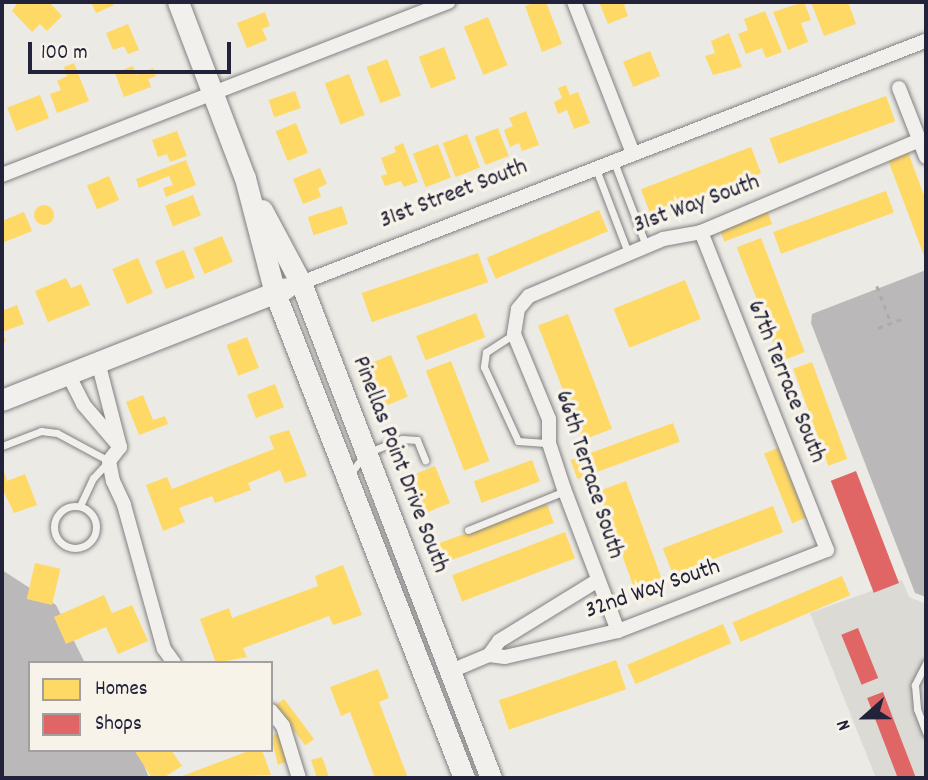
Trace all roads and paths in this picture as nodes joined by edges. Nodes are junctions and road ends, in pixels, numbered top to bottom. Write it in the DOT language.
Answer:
graph roads {
  1 [pos="178,2"];
  2 [pos="449,2"];
  3 [pos="573,2"];
  4 [pos="925,41"];
  5 [pos="900,88"];
  6 [pos="213,93"];
  7 [pos="920,140"];
  8 [pos="633,153"];
  9 [pos="926,157"];
  10 [pos="614,161"];
  11 [pos="596,168"];
  12 [pos="2,175"];
  13 [pos="245,178"];
  14 [pos="701,232"];
  15 [pos="646,246"];
  16 [pos="628,254"];
  17 [pos="301,283"];
  18 [pos="877,286"];
  19 [pos="275,293"];
  20 [pos="904,318"];
  21 [pos="891,323"];
  22 [pos="878,328"];
  23 [pos="514,334"];
  24 [pos="98,362"];
  25 [pos="68,374"];
  26 [pos="2,400"];
  27 [pos="550,443"];
  28 [pos="2,446"];
  29 [pos="120,447"];
  30 [pos="366,453"];
  31 [pos="425,460"];
  32 [pos="109,461"];
  33 [pos="347,479"];
  34 [pos="565,491"];
  35 [pos="80,506"];
  36 [pos="468,530"];
  37 [pos="827,550"];
  38 [pos="598,580"];
  39 [pos="517,630"];
  40 [pos="618,631"];
  41 [pos="526,652"];
  42 [pos="489,655"];
  43 [pos="173,661"];
  44 [pos="926,663"];
  45 [pos="451,671"];
  46 [pos="426,681"];
  47 [pos="273,714"];
  48 [pos="926,733"];
  49 [pos="299,778"];
  50 [pos="464,778"];
  51 [pos="491,778"];
  1 -- 6 [label="street, Pinellas Point Drive South"];
  2 -- 6 [label="street"];
  3 -- 8 [label="street"];
  4 -- 8 [label="street, 31st Street South"];
  5 -- 7 [label="street"];
  6 -- 12 [label="street"];
  6 -- 13 [label="street, Pinellas Point Drive South"];
  7 -- 9 [label="street"];
  7 -- 14 [label="street, 31st Way South"];
  8 -- 10 [label="street, 31st Street South"];
  10 -- 11 [label="street, 31st Street South"];
  10 -- 15 [label="lane"];
  11 -- 16 [label="lane"];
  11 -- 17 [label="street, 31st Street South"];
  13 -- 17 [label="street, Pinellas Point Drive South"];
  13 -- 19 [label="street, Pinellas Point Drive South"];
  14 -- 15 [label="street, 31st Way South"];
  14 -- 37 [label="street, 67th Terrace South"];
  15 -- 16 [label="street, 31st Way South"];
  16 -- 23 [label="street, 31st Way South"];
  17 -- 19 [label="street, 31st Street South"];
  17 -- 30 [label="street, Pinellas Point Drive South"];
  18 -- 21 [label="path"];
  19 -- 24 [label="street, 31st Street South"];
  19 -- 33 [label="street, Pinellas Point Drive South"];
  20 -- 21 [label="path"];
  21 -- 22 [label="path"];
  23 -- 27 [label="street, 66th Terrace South"];
  23 -- 27 [label="lane"];
  24 -- 25 [label="street, 31st Street South"];
  24 -- 29 [label="street"];
  25 -- 26 [label="street, 31st Street South"];
  25 -- 29 [label="street"];
  27 -- 34 [label="street, 66th Terrace South"];
  28 -- 32 [label="lane"];
  29 -- 32 [label="street"];
  30 -- 31 [label="lane"];
  30 -- 33 [label="lane"];
  30 -- 45 [label="street, Pinellas Point Drive South"];
  32 -- 35 [label="lane"];
  32 -- 43 [label="street"];
  33 -- 46 [label="street, Pinellas Point Drive South"];
  34 -- 36 [label="lane"];
  34 -- 38 [label="street, 66th Terrace South"];
  35 -- 35 [label="lane"];
  37 -- 40 [label="street, 32nd Way South"];
  38 -- 39 [label="street, 32nd Way South"];
  38 -- 40 [label="street, 66th Terrace South"];
  39 -- 41 [label="street"];
  39 -- 42 [label="street, 32nd Way South"];
  40 -- 41 [label="street, 32nd Way South"];
  41 -- 42 [label="street, 32nd Way South"];
  42 -- 45 [label="street, 32nd Way South"];
  44 -- 48 [label="lane"];
  45 -- 46 [label="street"];
  45 -- 51 [label="street, Pinellas Point Drive South"];
  46 -- 50 [label="street, Pinellas Point Drive South"];
  47 -- 49 [label="street"];
}
